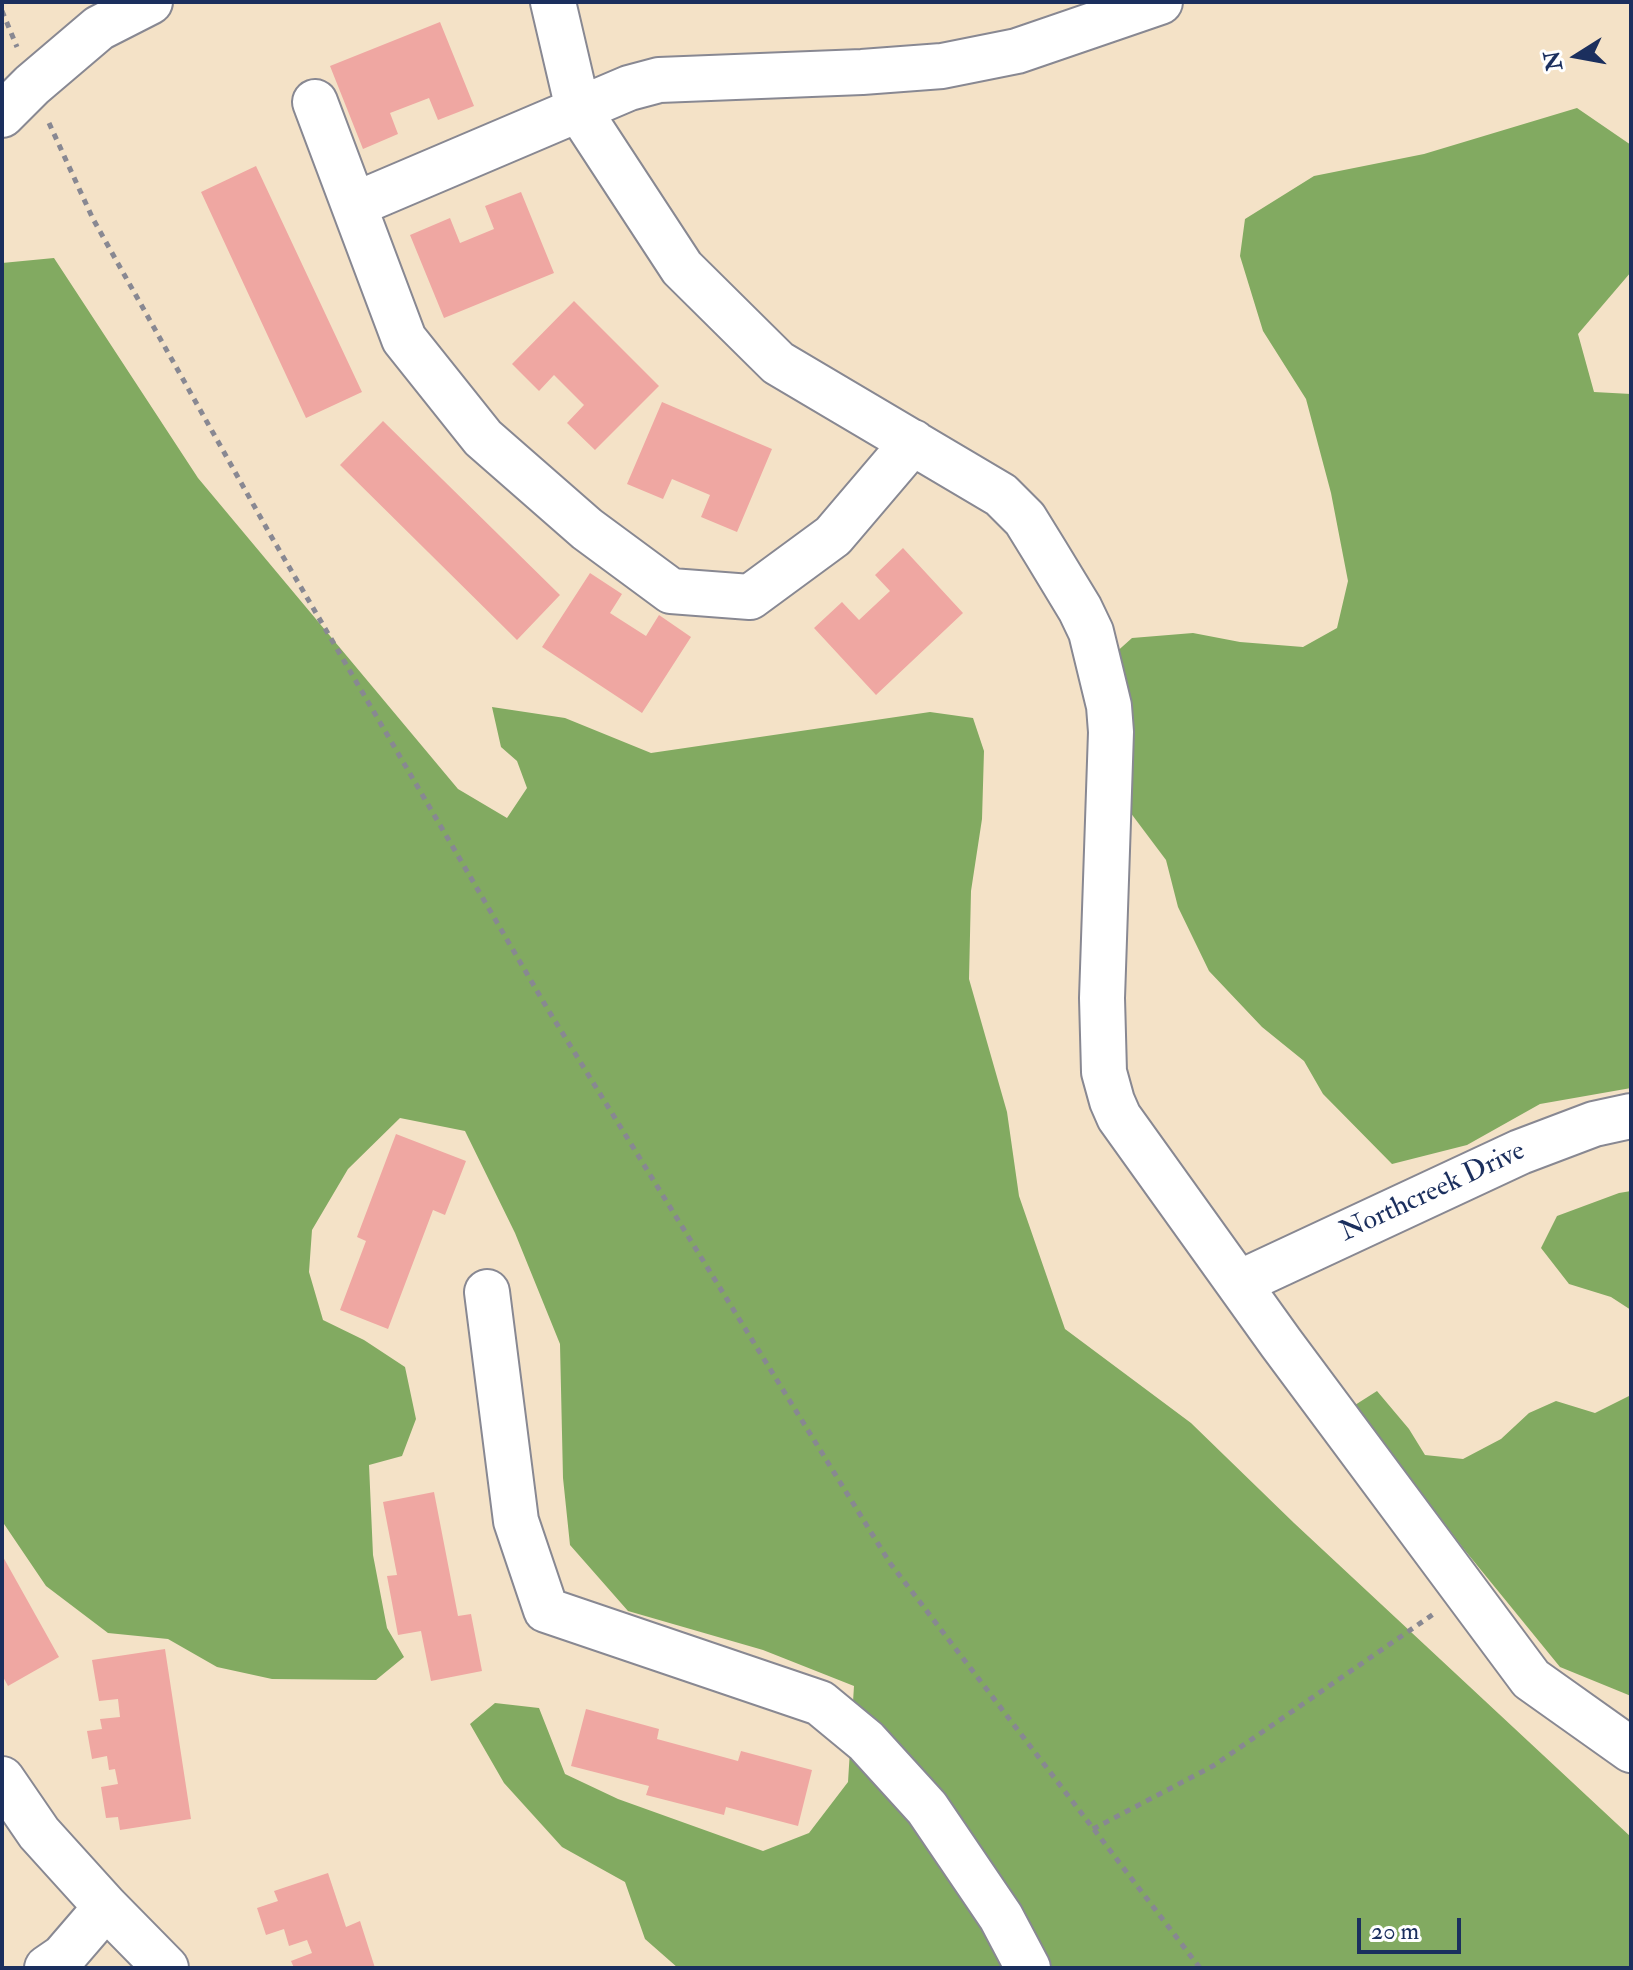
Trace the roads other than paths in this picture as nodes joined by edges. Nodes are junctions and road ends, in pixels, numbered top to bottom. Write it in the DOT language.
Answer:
graph roads {
  1 [pos="150,2"];
  2 [pos="553,2"];
  3 [pos="1160,2"];
  4 [pos="17,100"];
  5 [pos="315,102"];
  6 [pos="578,109"];
  7 [pos="354,205"];
  8 [pos="913,442"];
  9 [pos="1631,1116"];
  10 [pos="1239,1283"];
  11 [pos="487,1292"];
  12 [pos="1631,1750"];
  13 [pos="2,1779"];
  14 [pos="106,1907"];
  15 [pos="47,1968"];
  16 [pos="166,1968"];
  17 [pos="1028,1968"];
  1 -- 4 [label="street"];
  2 -- 6 [label="street"];
  3 -- 6 [label="street"];
  5 -- 7 [label="street"];
  6 -- 7 [label="street"];
  6 -- 8 [label="street"];
  7 -- 8 [label="street"];
  8 -- 10 [label="street"];
  9 -- 10 [label="street, Northcreek Drive"];
  10 -- 12 [label="street"];
  11 -- 17 [label="street"];
  13 -- 14 [label="street"];
  14 -- 15 [label="street"];
  14 -- 16 [label="street"];
}
